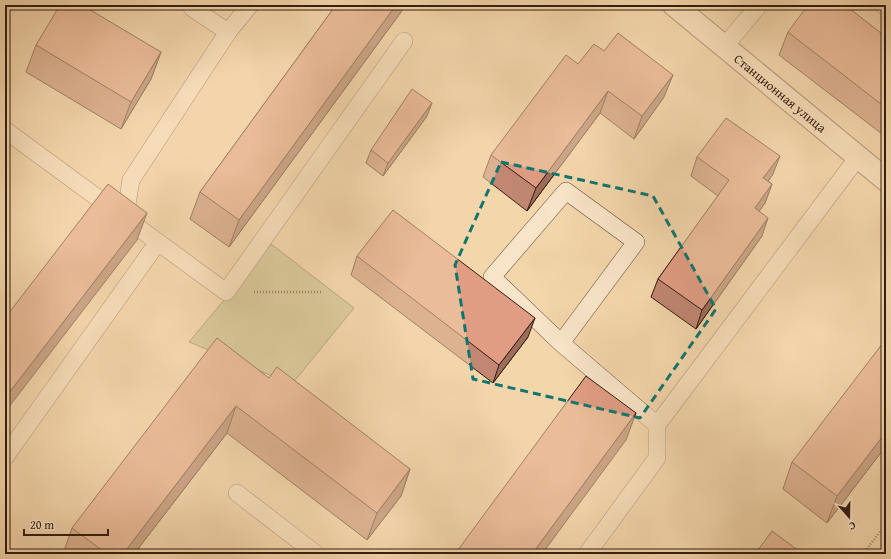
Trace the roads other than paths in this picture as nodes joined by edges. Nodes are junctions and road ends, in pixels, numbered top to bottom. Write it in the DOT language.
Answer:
graph roads {
  1 [pos="191,5"];
  2 [pos="250,5"];
  3 [pos="674,5"];
  4 [pos="759,5"];
  5 [pos="883,5"];
  6 [pos="886,7"];
  7 [pos="228,32"];
  8 [pos="404,41"];
  9 [pos="725,46"];
  10 [pos="5,130"];
  11 [pos="858,157"];
  12 [pos="886,180"];
  13 [pos="125,217"];
  14 [pos="158,242"];
  15 [pos="560,343"];
  16 [pos="657,425"];
  17 [pos="5,457"];
  18 [pos="237,494"];
  19 [pos="316,554"];
  20 [pos="587,554"];
  1 -- 7 [label="lane"];
  2 -- 7 [label="lane"];
  3 -- 9 [label="street, Станционная улица"];
  4 -- 9 [label="lane"];
  5 -- 6 [label="lane"];
  7 -- 13 [label="lane"];
  8 -- 14 [label="lane"];
  9 -- 11 [label="street, Станционная улица"];
  10 -- 13 [label="lane"];
  11 -- 12 [label="street, Станционная улица"];
  11 -- 16 [label="lane"];
  13 -- 14 [label="lane"];
  14 -- 17 [label="lane"];
  15 -- 15 [label="lane"];
  15 -- 16 [label="lane"];
  16 -- 20 [label="lane"];
  18 -- 19 [label="lane"];
}
